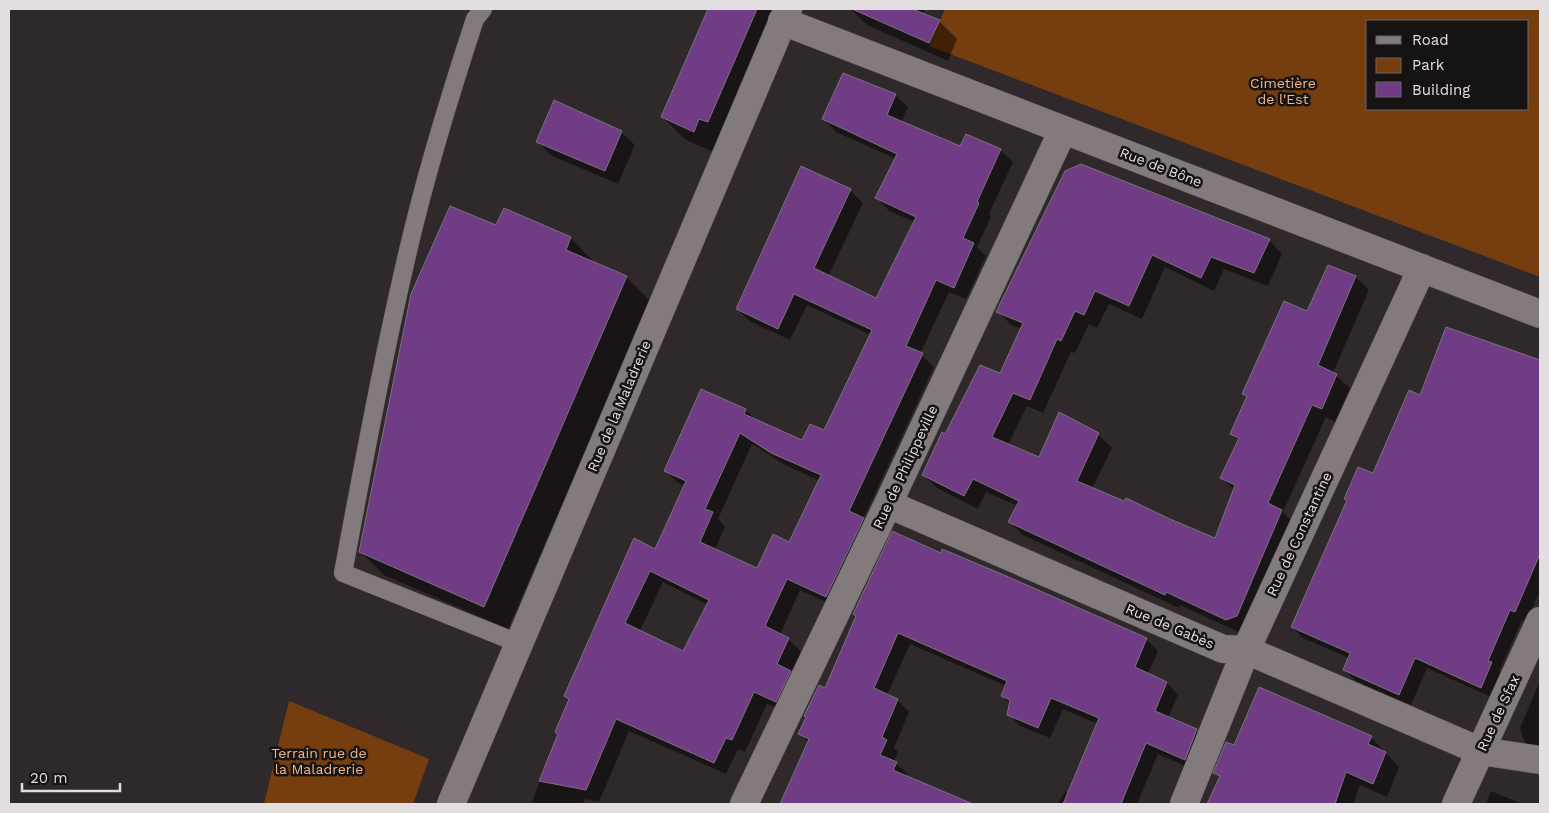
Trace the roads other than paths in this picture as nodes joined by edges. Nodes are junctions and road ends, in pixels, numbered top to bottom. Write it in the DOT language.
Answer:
graph roads {
  1 [pos="483,9"];
  2 [pos="785,15"];
  3 [pos="1063,130"];
  4 [pos="1422,268"];
  5 [pos="1540,314"];
  6 [pos="888,504"];
  7 [pos="1540,621"];
  8 [pos="518,643"];
  9 [pos="1246,650"];
  10 [pos="1480,751"];
  11 [pos="1540,760"];
  12 [pos="451,804"];
  13 [pos="744,804"];
  14 [pos="1184,804"];
  15 [pos="1456,804"];
  1 -- 8 [label="lane"];
  2 -- 3 [label="street, Rue de Bône"];
  2 -- 8 [label="street, Rue de la Maladrerie"];
  3 -- 4 [label="street, Rue de Bône"];
  3 -- 6 [label="street, Rue de Philippeville"];
  4 -- 5 [label="street, Rue de Bône"];
  4 -- 9 [label="street, Rue de Constantine"];
  6 -- 9 [label="street, Rue de Gabès"];
  6 -- 13 [label="street, Rue de Philippeville"];
  7 -- 10 [label="street, Rue de Sfax"];
  8 -- 12 [label="street, Rue de la Maladrerie"];
  9 -- 10 [label="street, Rue de Gabès"];
  9 -- 14 [label="street, Rue de Constantine"];
  10 -- 11 [label="street, Rue de Gabès"];
  10 -- 15 [label="street, Rue de Sfax"];
}
